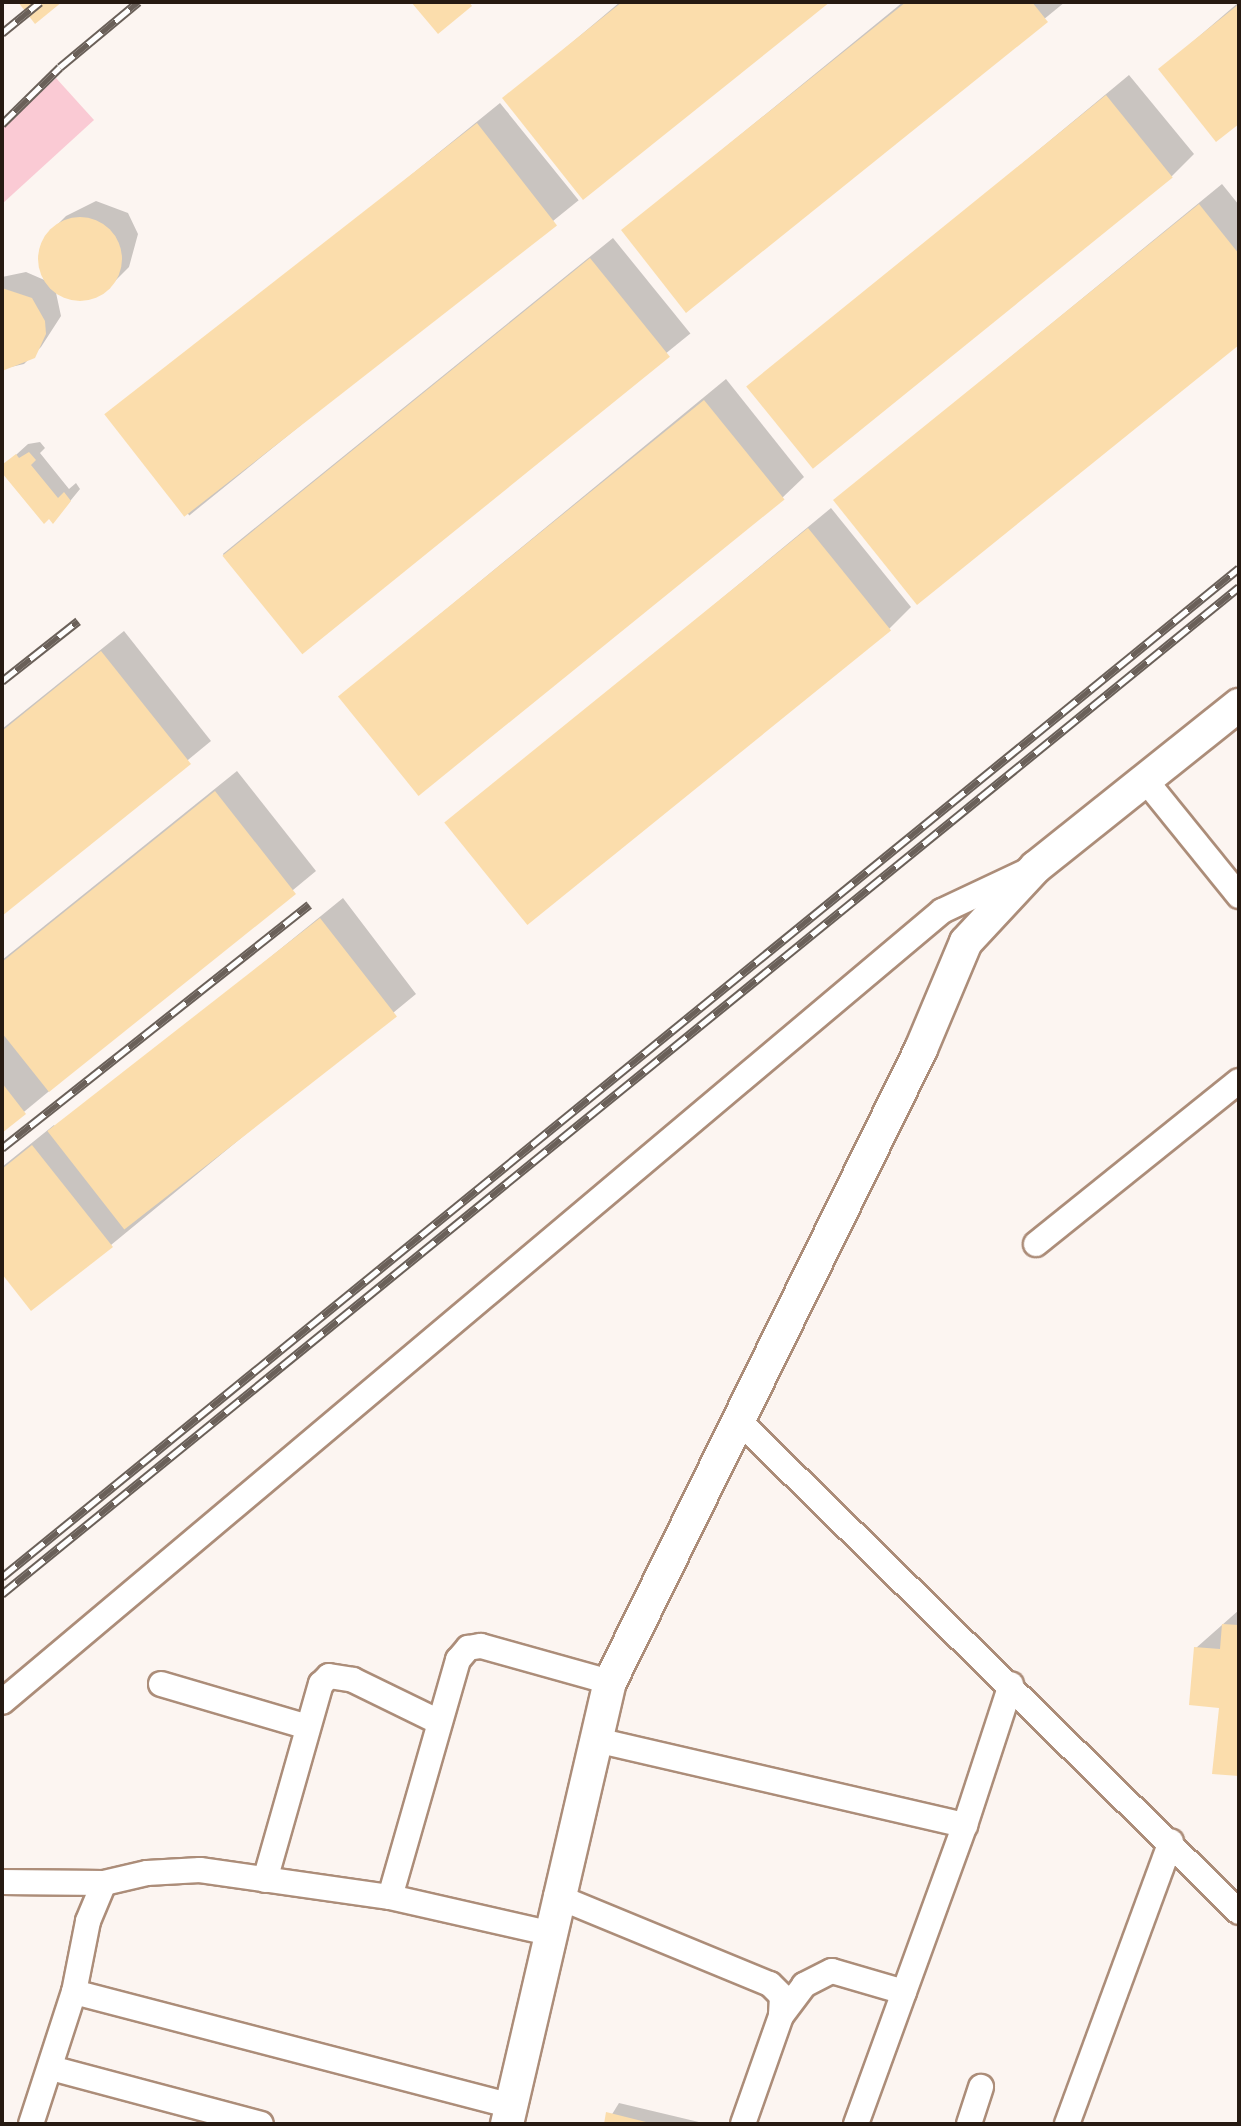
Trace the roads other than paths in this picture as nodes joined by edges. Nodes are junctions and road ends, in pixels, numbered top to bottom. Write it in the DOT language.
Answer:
graph roads {
  1 [pos="1239,705"];
  2 [pos="1146,781"];
  3 [pos="1036,867"];
  4 [pos="1234,880"];
  5 [pos="1239,1081"];
  6 [pos="1036,1244"];
  7 [pos="740,1422"];
  8 [pos="610,1682"];
  9 [pos="161,1684"];
  10 [pos="1011,1684"];
  11 [pos="2,1702"];
  12 [pos="439,1722"];
  13 [pos="308,1727"];
  14 [pos="596,1740"];
  15 [pos="965,1825"];
  16 [pos="1171,1842"];
  17 [pos="265,1880"];
  18 [pos="2,1882"];
  19 [pos="104,1883"];
  20 [pos="556,1896"];
  21 [pos="390,1897"];
  22 [pos="1239,1912"];
  23 [pos="548,1933"];
  24 [pos="74,1992"];
  25 [pos="904,1992"];
  26 [pos="781,2016"];
  27 [pos="51,2068"];
  28 [pos="981,2087"];
  29 [pos="509,2115"];
  30 [pos="31,2124"];
  31 [pos="261,2124"];
  32 [pos="743,2124"];
  33 [pos="856,2124"];
  34 [pos="969,2124"];
  35 [pos="1067,2124"];
  1 -- 2 [label="street"];
  2 -- 3 [label="street"];
  2 -- 4 [label="street"];
  3 -- 7 [label="street"];
  3 -- 11 [label="street"];
  5 -- 6 [label="street"];
  7 -- 8 [label="street"];
  7 -- 10 [label="street"];
  8 -- 12 [label="street"];
  8 -- 14 [label="street"];
  9 -- 13 [label="street"];
  10 -- 15 [label="street"];
  10 -- 16 [label="street"];
  12 -- 13 [label="street"];
  12 -- 21 [label="street"];
  13 -- 17 [label="street"];
  14 -- 15 [label="street"];
  14 -- 20 [label="street"];
  15 -- 25 [label="street"];
  16 -- 22 [label="street"];
  16 -- 35 [label="street"];
  17 -- 19 [label="street"];
  17 -- 21 [label="street"];
  18 -- 19 [label="street"];
  19 -- 24 [label="street"];
  20 -- 23 [label="street"];
  20 -- 26 [label="street"];
  21 -- 23 [label="street"];
  23 -- 29 [label="street"];
  24 -- 27 [label="street"];
  24 -- 29 [label="street"];
  25 -- 26 [label="street"];
  25 -- 33 [label="street"];
  26 -- 32 [label="street"];
  27 -- 30 [label="street"];
  27 -- 31 [label="street"];
  28 -- 34 [label="street"];
}
